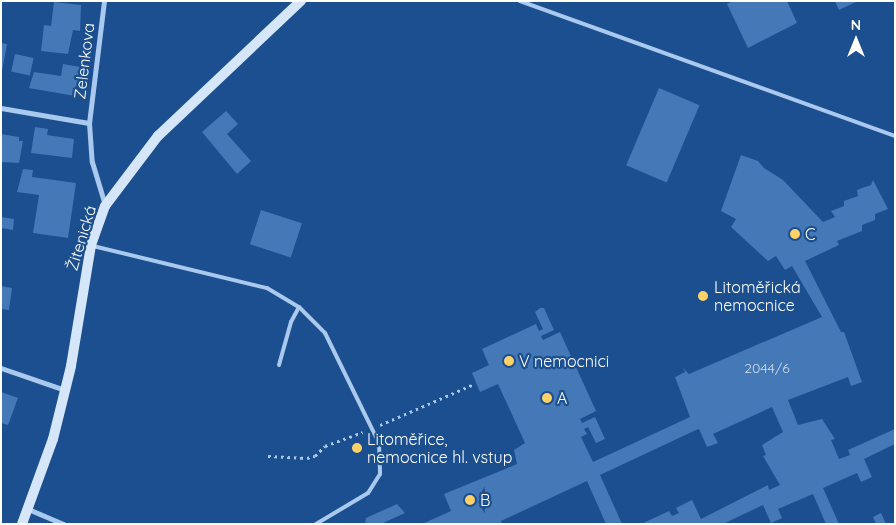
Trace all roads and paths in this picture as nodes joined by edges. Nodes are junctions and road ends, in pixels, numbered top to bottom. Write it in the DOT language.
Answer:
graph roads {
  1 [pos="104,1"];
  2 [pos="301,1"];
  3 [pos="520,1"];
  4 [pos="1,108"];
  5 [pos="89,123"];
  6 [pos="895,136"];
  7 [pos="105,206"];
  8 [pos="92,245"];
  9 [pos="299,307"];
  10 [pos="279,365"];
  11 [pos="1,368"];
  12 [pos="65,390"];
  13 [pos="28,509"];
  14 [pos="22,524"];
  15 [pos="64,524"];
  16 [pos="316,524"];
  1 -- 5 [label="street, Zelenkova"];
  2 -- 7 [label="street, Žitenická"];
  3 -- 6 [label="lane"];
  4 -- 5 [label="street"];
  5 -- 7 [label="street, Zelenkova"];
  7 -- 8 [label="street, Žitenická"];
  8 -- 9 [label="lane"];
  8 -- 12 [label="street, Žitenická"];
  9 -- 10 [label="lane"];
  9 -- 16 [label="lane"];
  11 -- 12 [label="street"];
  12 -- 13 [label="street, Žitenická"];
  13 -- 14 [label="street, Žitenická"];
  13 -- 15 [label="street"];
}
